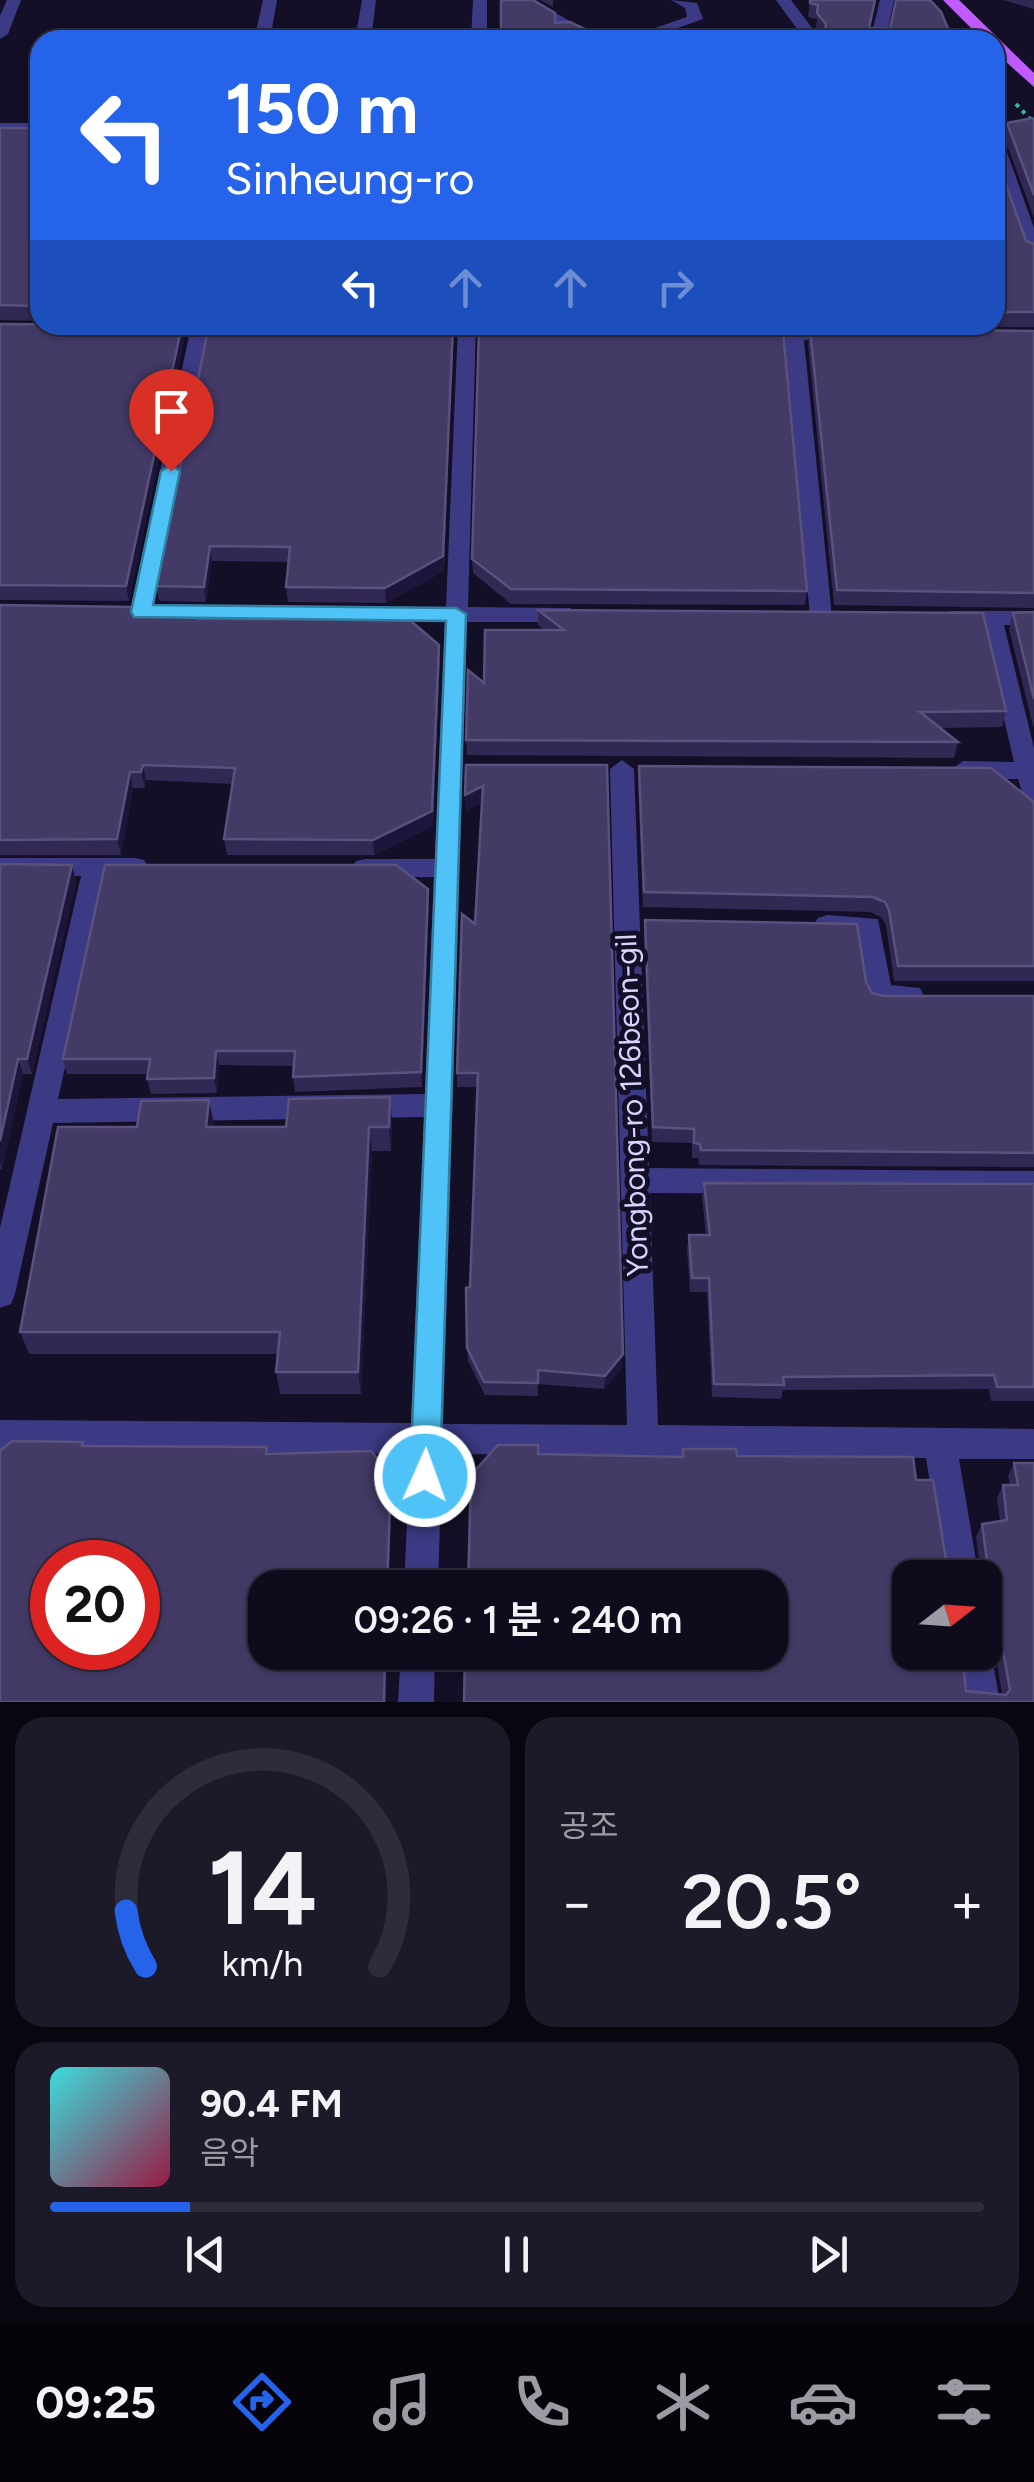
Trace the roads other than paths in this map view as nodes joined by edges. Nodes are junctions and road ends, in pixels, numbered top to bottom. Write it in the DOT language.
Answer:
graph roads {
  1 [pos="14,0"];
  2 [pos="270,0"];
  3 [pos="370,0"];
  4 [pos="480,0"];
  5 [pos="522,0"];
  6 [pos="678,0"];
  7 [pos="782,0"];
  8 [pos="887,0"];
  9 [pos="950,0"];
  10 [pos="264,30"];
  11 [pos="365,30"];
  12 [pos="479,30"];
  13 [pos="577,30"];
  14 [pos="659,30"];
  15 [pos="804,30"];
  16 [pos="880,30"];
  17 [pos="982,30"];
  18 [pos="0,34"];
  19 [pos="1005,52"];
  20 [pos="1034,82"];
  21 [pos="1014,126"];
  22 [pos="0,128"];
  23 [pos="30,128"];
  24 [pos="1005,128"];
  25 [pos="1005,170"];
  26 [pos="1034,253"];
  27 [pos="199,335"];
  28 [pos="467,335"];
  29 [pos="794,335"];
  30 [pos="870,335"];
  31 [pos="456,614"];
  32 [pos="590,615"];
  33 [pos="821,617"];
  34 [pos="934,618"];
  35 [pos="991,618"];
  36 [pos="1034,618"];
  37 [pos="622,769"];
  38 [pos="931,770"];
  39 [pos="1028,771"];
  40 [pos="1034,798"];
  41 [pos="0,867"];
  42 [pos="96,867"];
  43 [pos="154,867"];
  44 [pos="330,868"];
  45 [pos="447,868"];
  46 [pos="794,924"];
  47 [pos="938,996"];
  48 [pos="438,1105"];
  49 [pos="41,1111"];
  50 [pos="634,1180"];
  51 [pos="1034,1183"];
  52 [pos="0,1294"];
  53 [pos="0,1435"];
  54 [pos="426,1439"];
  55 [pos="643,1441"];
  56 [pos="940,1444"];
  57 [pos="1034,1444"];
  58 [pos="959,1560"];
  59 [pos="422,1570"];
  60 [pos="417,1670"];
  61 [pos="977,1670"];
  62 [pos="416,1702"];
  63 [pos="982,1702"];
  1 -- 18 [label="street"];
  2 -- 10 [label="street"];
  3 -- 11 [label="street"];
  4 -- 12 [label="street"];
  5 -- 13 [label="street"];
  6 -- 14 [label="street"];
  7 -- 15 [label="street"];
  8 -- 16 [label="street"];
  9 -- 17 [label="main road"];
  19 -- 20 [label="main road"];
  21 -- 24 [label="street"];
  22 -- 23 [label="street"];
  25 -- 26 [label="street"];
  27 -- 31 [label="street"];
  28 -- 31 [label="street"];
  29 -- 30 [label="street"];
  29 -- 33 [label="street"];
  31 -- 32 [label="street"];
  31 -- 45 [label="street"];
  34 -- 35 [label="street"];
  35 -- 36 [label="street"];
  35 -- 39 [label="street"];
  37 -- 50 [label="street, Yongbong-ro 126beon-gil"];
  38 -- 39 [label="street"];
  39 -- 40 [label="street"];
  41 -- 42 [label="street"];
  42 -- 43 [label="street"];
  42 -- 49 [label="street"];
  44 -- 45 [label="street"];
  45 -- 48 [label="street"];
  46 -- 47 [label="street"];
  48 -- 49 [label="street"];
  48 -- 54 [label="street"];
  49 -- 52 [label="street"];
  50 -- 51 [label="street"];
  50 -- 55 [label="street, Yongbong-ro 126beon-gil"];
  53 -- 54 [label="street"];
  54 -- 55 [label="street"];
  54 -- 59 [label="street"];
  55 -- 56 [label="street"];
  56 -- 57 [label="street"];
  56 -- 58 [label="street"];
  60 -- 62 [label="street"];
  61 -- 63 [label="street"];
}
